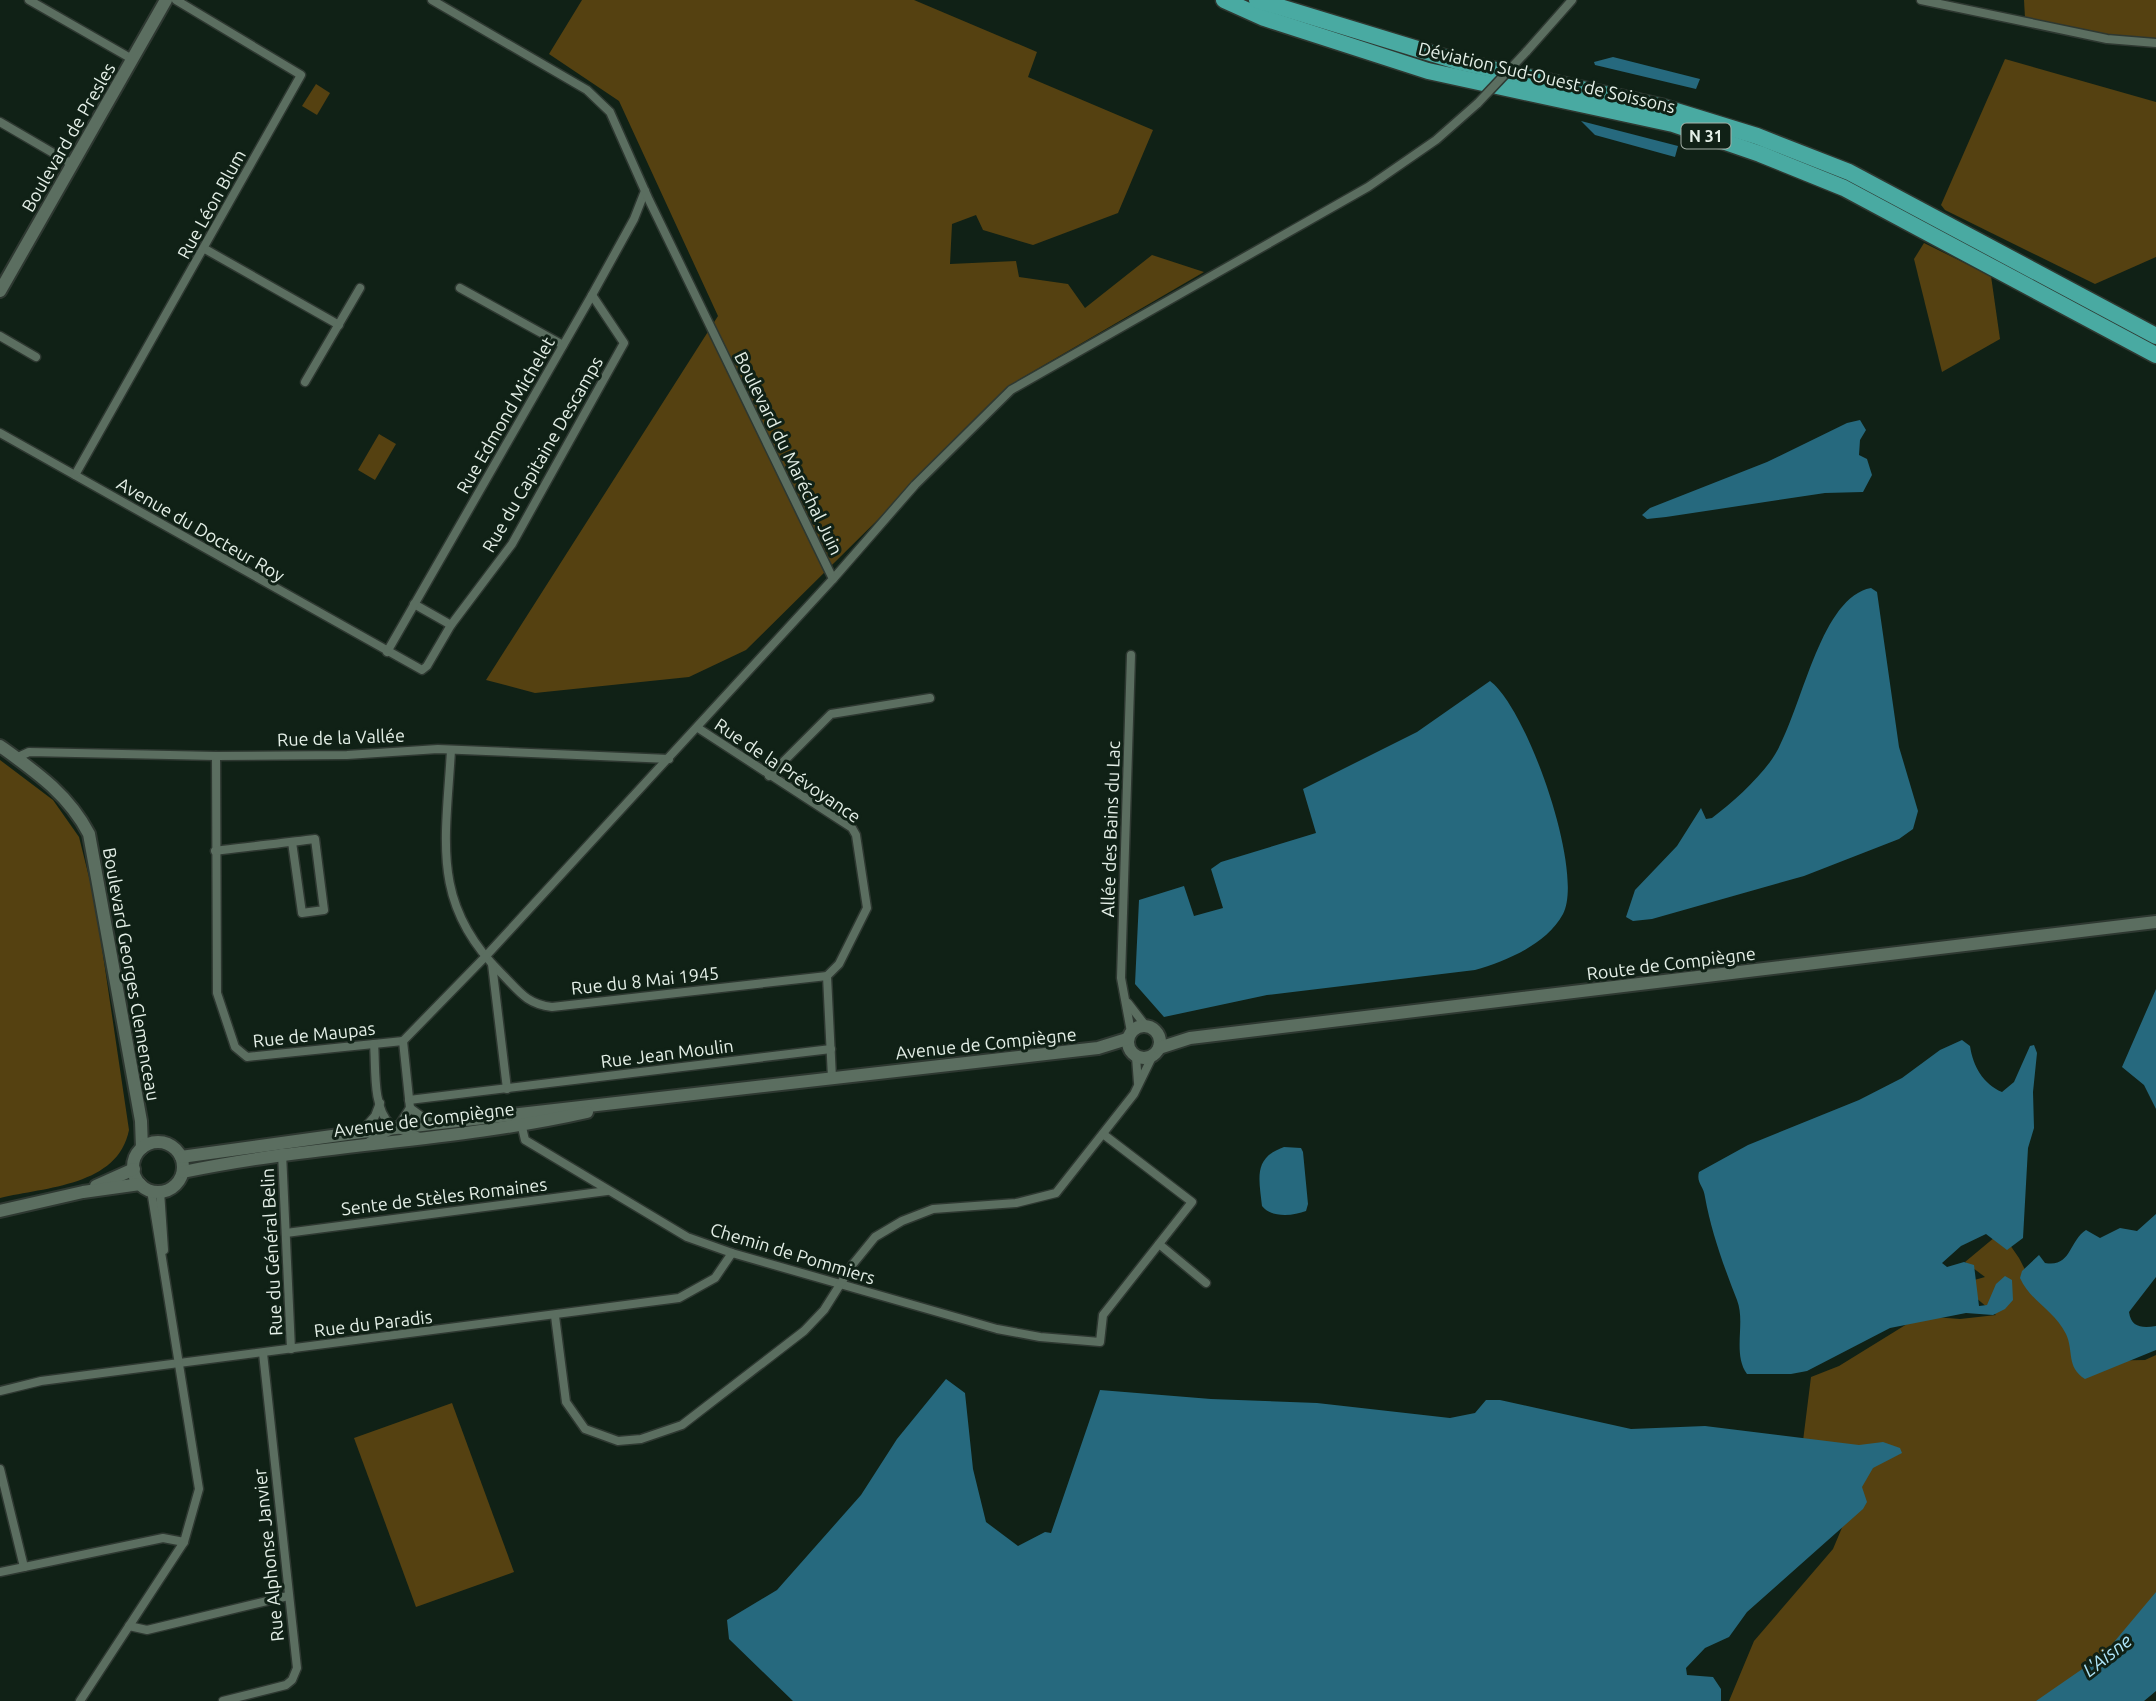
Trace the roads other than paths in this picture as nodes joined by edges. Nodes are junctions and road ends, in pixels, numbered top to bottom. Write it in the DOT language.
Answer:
graph roads {
  1 [pos="29,0"];
  2 [pos="166,0"];
  3 [pos="176,0"];
  4 [pos="432,0"];
  5 [pos="1224,0"];
  6 [pos="1257,0"];
  7 [pos="1572,0"];
  8 [pos="1920,0"];
  9 [pos="2156,43"];
  10 [pos="132,60"];
  11 [pos="0,122"];
  12 [pos="72,164"];
  13 [pos="645,191"];
  14 [pos="205,249"];
  15 [pos="360,288"];
  16 [pos="460,288"];
  17 [pos="0,291"];
  18 [pos="592,295"];
  19 [pos="339,325"];
  20 [pos="0,336"];
  21 [pos="2156,336"];
  22 [pos="563,345"];
  23 [pos="2156,355"];
  24 [pos="36,356"];
  25 [pos="305,382"];
  26 [pos="0,433"];
  27 [pos="75,475"];
  28 [pos="833,579"];
  29 [pos="414,604"];
  30 [pos="451,625"];
  31 [pos="387,652"];
  32 [pos="1131,655"];
  33 [pos="930,698"];
  34 [pos="698,728"];
  35 [pos="0,746"];
  36 [pos="451,750"];
  37 [pos="216,757"];
  38 [pos="16,758"];
  39 [pos="669,759"];
  40 [pos="769,776"];
  41 [pos="292,842"];
  42 [pos="215,851"];
  43 [pos="2156,922"];
  44 [pos="488,961"];
  45 [pos="827,976"];
  46 [pos="1128,1003"];
  47 [pos="1151,1029"];
  48 [pos="1190,1038"];
  49 [pos="402,1041"];
  50 [pos="374,1044"];
  51 [pos="1131,1044"];
  52 [pos="831,1049"];
  53 [pos="1156,1052"];
  54 [pos="832,1078"];
  55 [pos="1138,1083"];
  56 [pos="507,1088"];
  57 [pos="380,1103"];
  58 [pos="409,1104"];
  59 [pos="520,1119"];
  60 [pos="141,1121"];
  61 [pos="432,1124"];
  62 [pos="398,1127"];
  63 [pos="1103,1134"];
  64 [pos="364,1137"];
  65 [pos="420,1137"];
  66 [pos="160,1142"];
  67 [pos="142,1148"];
  68 [pos="281,1148"];
  69 [pos="181,1157"];
  70 [pos="134,1169"];
  71 [pos="183,1172"];
  72 [pos="150,1188"];
  73 [pos="607,1191"];
  74 [pos="83,1192"];
  75 [pos="0,1212"];
  76 [pos="286,1233"];
  77 [pos="1159,1244"];
  78 [pos="732,1253"];
  79 [pos="840,1283"];
  80 [pos="1206,1283"];
  81 [pos="555,1316"];
  82 [pos="291,1349"];
  83 [pos="263,1353"];
  84 [pos="180,1364"];
  85 [pos="0,1391"];
  86 [pos="0,1469"];
  87 [pos="184,1542"];
  88 [pos="24,1567"];
  89 [pos="0,1572"];
  90 [pos="288,1596"];
  91 [pos="129,1626"];
  92 [pos="80,1701"];
  93 [pos="223,1701"];
  1 -- 10 [label="street"];
  2 -- 10 [label="main road, Boulevard de Presles"];
  3 -- 14 [label="street, Rue Léon Blum"];
  4 -- 13 [label="street, Boulevard du Maréchal Juin"];
  5 -- 23 [label="highway, Déviation Sud-Ouest de Soissons / N 31"];
  6 -- 21 [label="highway, Déviation Sud-Ouest de Soissons / N 31"];
  7 -- 28 [label="street, bridge"];
  8 -- 9 [label="street"];
  10 -- 12 [label="main road, Boulevard de Presles"];
  11 -- 12 [label="street"];
  12 -- 17 [label="main road, Boulevard de Presles"];
  13 -- 18 [label="street, Rue Edmond Michelet"];
  13 -- 28 [label="street, Boulevard du Maréchal Juin"];
  14 -- 19 [label="street"];
  14 -- 27 [label="street, Rue Léon Blum"];
  15 -- 19 [label="street"];
  16 -- 22 [label="street"];
  18 -- 22 [label="street, Rue Edmond Michelet"];
  18 -- 30 [label="street, Rue du Capitaine Descamps"];
  19 -- 25 [label="street"];
  20 -- 24 [label="street"];
  22 -- 29 [label="street, Rue Edmond Michelet"];
  26 -- 27 [label="street, Avenue du Docteur Roy"];
  27 -- 31 [label="street, Avenue du Docteur Roy"];
  28 -- 34 [label="street, Boulevard du Maréchal Juin"];
  29 -- 30 [label="street"];
  29 -- 31 [label="street, Rue Edmond Michelet"];
  30 -- 31 [label="street, Rue du Capitaine Descamps"];
  32 -- 46 [label="street, Allée des Bains du Lac"];
  33 -- 40 [label="street"];
  34 -- 39 [label="street, Boulevard du Maréchal Juin"];
  34 -- 40 [label="street, Rue de la Prévoyance"];
  35 -- 38 [label="main road, Boulevard Georges Clemenceau"];
  36 -- 37 [label="street, Rue de la Vallée"];
  36 -- 39 [label="street, Rue de la Vallée"];
  36 -- 44 [label="street"];
  37 -- 38 [label="street, Rue de la Vallée"];
  37 -- 42 [label="street, Rue de Maupas"];
  38 -- 60 [label="main road, Boulevard Georges Clemenceau"];
  39 -- 44 [label="street, Boulevard du Maréchal Juin"];
  40 -- 45 [label="street, Rue de la Prévoyance"];
  41 -- 41 [label="street"];
  41 -- 42 [label="street"];
  42 -- 50 [label="street, Rue de Maupas"];
  43 -- 48 [label="main road, Route de Compiègne"];
  44 -- 45 [label="street, Rue du 8 Mai 1945"];
  44 -- 49 [label="street, Boulevard du Maréchal Juin"];
  44 -- 56 [label="street"];
  45 -- 52 [label="street"];
  46 -- 47 [label="street, Allée des Bains du Lac"];
  46 -- 51 [label="street, Allée des Bains du Lac"];
  47 -- 48 [label="main road"];
  47 -- 51 [label="main road"];
  47 -- 53 [label="main road"];
  48 -- 53 [label="main road"];
  49 -- 50 [label="street, Rue de Maupas"];
  49 -- 58 [label="street"];
  50 -- 57 [label="street"];
  51 -- 53 [label="main road, Avenue de Compiègne"];
  51 -- 54 [label="main road, Avenue de Compiègne"];
  51 -- 55 [label="street, Allée des Bains du Lac"];
  52 -- 54 [label="street"];
  52 -- 56 [label="street, Rue Jean Moulin"];
  53 -- 55 [label="street"];
  54 -- 59 [label="main road, Avenue de Compiègne"];
  55 -- 63 [label="street"];
  56 -- 58 [label="street, Rue Jean Moulin"];
  57 -- 62 [label="street"];
  57 -- 64 [label="street"];
  58 -- 61 [label="street"];
  58 -- 62 [label="street"];
  59 -- 61 [label="main road, Avenue de Compiègne"];
  59 -- 65 [label="main road, Avenue de Compiègne"];
  59 -- 73 [label="street, Chemin de Pommiers"];
  60 -- 66 [label="main road"];
  60 -- 67 [label="main road, Boulevard Georges Clemenceau"];
  61 -- 62 [label="main road, Avenue de Compiègne"];
  62 -- 64 [label="main road, Avenue de Compiègne"];
  62 -- 65 [label="street"];
  63 -- 77 [label="street"];
  63 -- 79 [label="street"];
  64 -- 65 [label="main road, Avenue de Compiègne"];
  64 -- 68 [label="main road, Avenue de Compiègne"];
  66 -- 67 [label="main road"];
  66 -- 69 [label="main road"];
  67 -- 70 [label="main road"];
  68 -- 69 [label="main road, Avenue de Compiègne"];
  68 -- 71 [label="main road, Avenue de Compiègne"];
  68 -- 76 [label="street, Rue du Général Belin"];
  69 -- 71 [label="main road"];
  70 -- 72 [label="main road"];
  70 -- 74 [label="main road"];
  71 -- 72 [label="main road"];
  72 -- 74 [label="main road"];
  72 -- 84 [label="street"];
  73 -- 76 [label="street, Sente de Stèles Romaines"];
  73 -- 78 [label="street, Chemin de Pommiers"];
  74 -- 75 [label="main road"];
  76 -- 82 [label="street, Rue du Général Belin"];
  77 -- 79 [label="street, Chemin de Pommiers"];
  77 -- 80 [label="street"];
  78 -- 79 [label="street, Chemin de Pommiers"];
  78 -- 81 [label="street, Rue du Paradis"];
  79 -- 81 [label="street"];
  81 -- 82 [label="street, Rue du Paradis"];
  82 -- 83 [label="street, Rue du Paradis"];
  83 -- 84 [label="street, Rue du Paradis"];
  83 -- 90 [label="street, Rue Alphonse Janvier"];
  84 -- 85 [label="street, Rue du Paradis"];
  84 -- 87 [label="street"];
  86 -- 88 [label="street"];
  87 -- 88 [label="street"];
  87 -- 91 [label="street"];
  88 -- 89 [label="street"];
  90 -- 91 [label="street"];
  90 -- 93 [label="street, Rue Alphonse Janvier"];
  91 -- 92 [label="street"];
}
